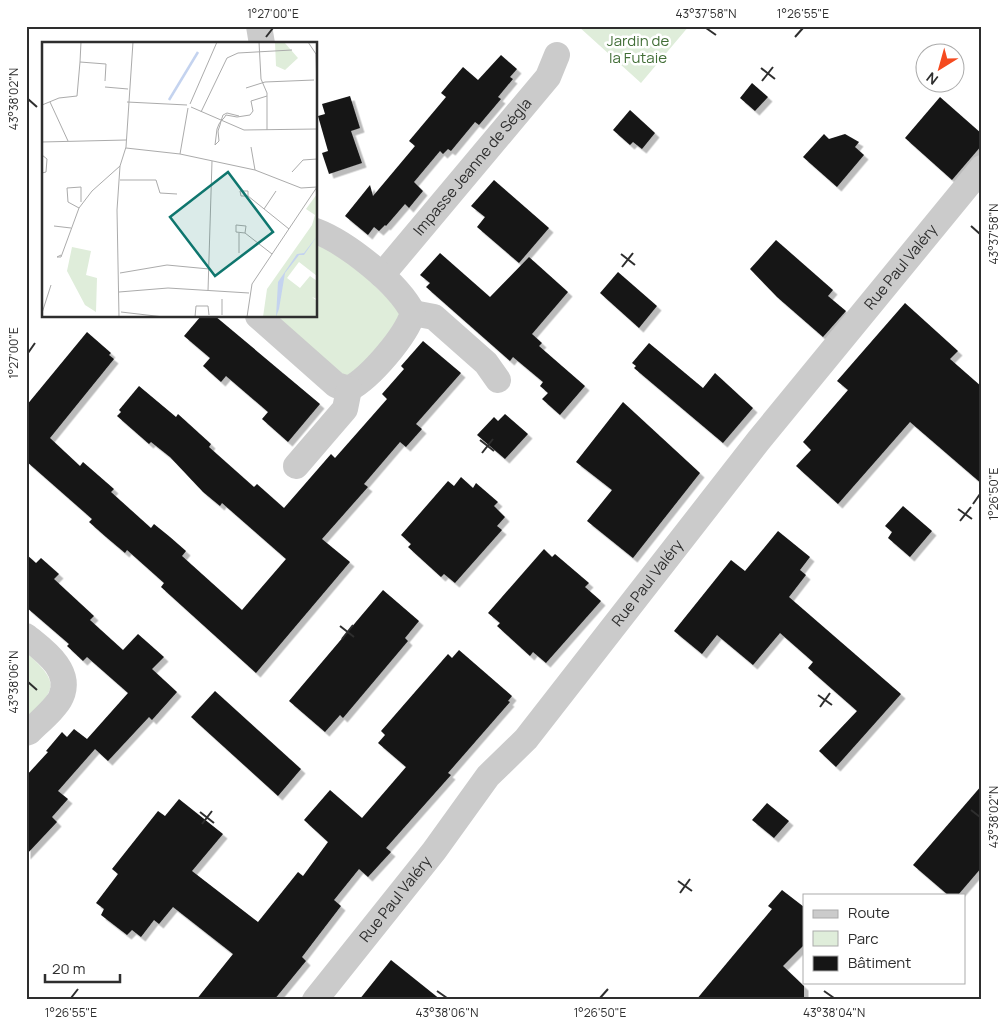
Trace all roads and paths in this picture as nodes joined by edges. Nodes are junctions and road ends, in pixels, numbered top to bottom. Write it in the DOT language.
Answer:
graph roads {
  1 [pos="259,26"];
  2 [pos="262,42"];
  3 [pos="557,55"];
  4 [pos="982,168"];
  5 [pos="318,231"];
  6 [pos="382,275"];
  7 [pos="413,312"];
  8 [pos="260,318"];
  9 [pos="498,380"];
  10 [pos="349,389"];
  11 [pos="296,466"];
  12 [pos="26,636"];
  13 [pos="26,733"];
  14 [pos="315,1000"];
  1 -- 2 [label="street"];
  3 -- 6 [label="street, Impasse Jeanne de Ségla"];
  4 -- 14 [label="street, Rue Paul Valéry"];
  5 -- 6 [label="street"];
  6 -- 7 [label="street"];
  7 -- 9 [label="street"];
  7 -- 10 [label="street"];
  8 -- 10 [label="street"];
  10 -- 11 [label="street"];
  12 -- 13 [label="street"];
}
